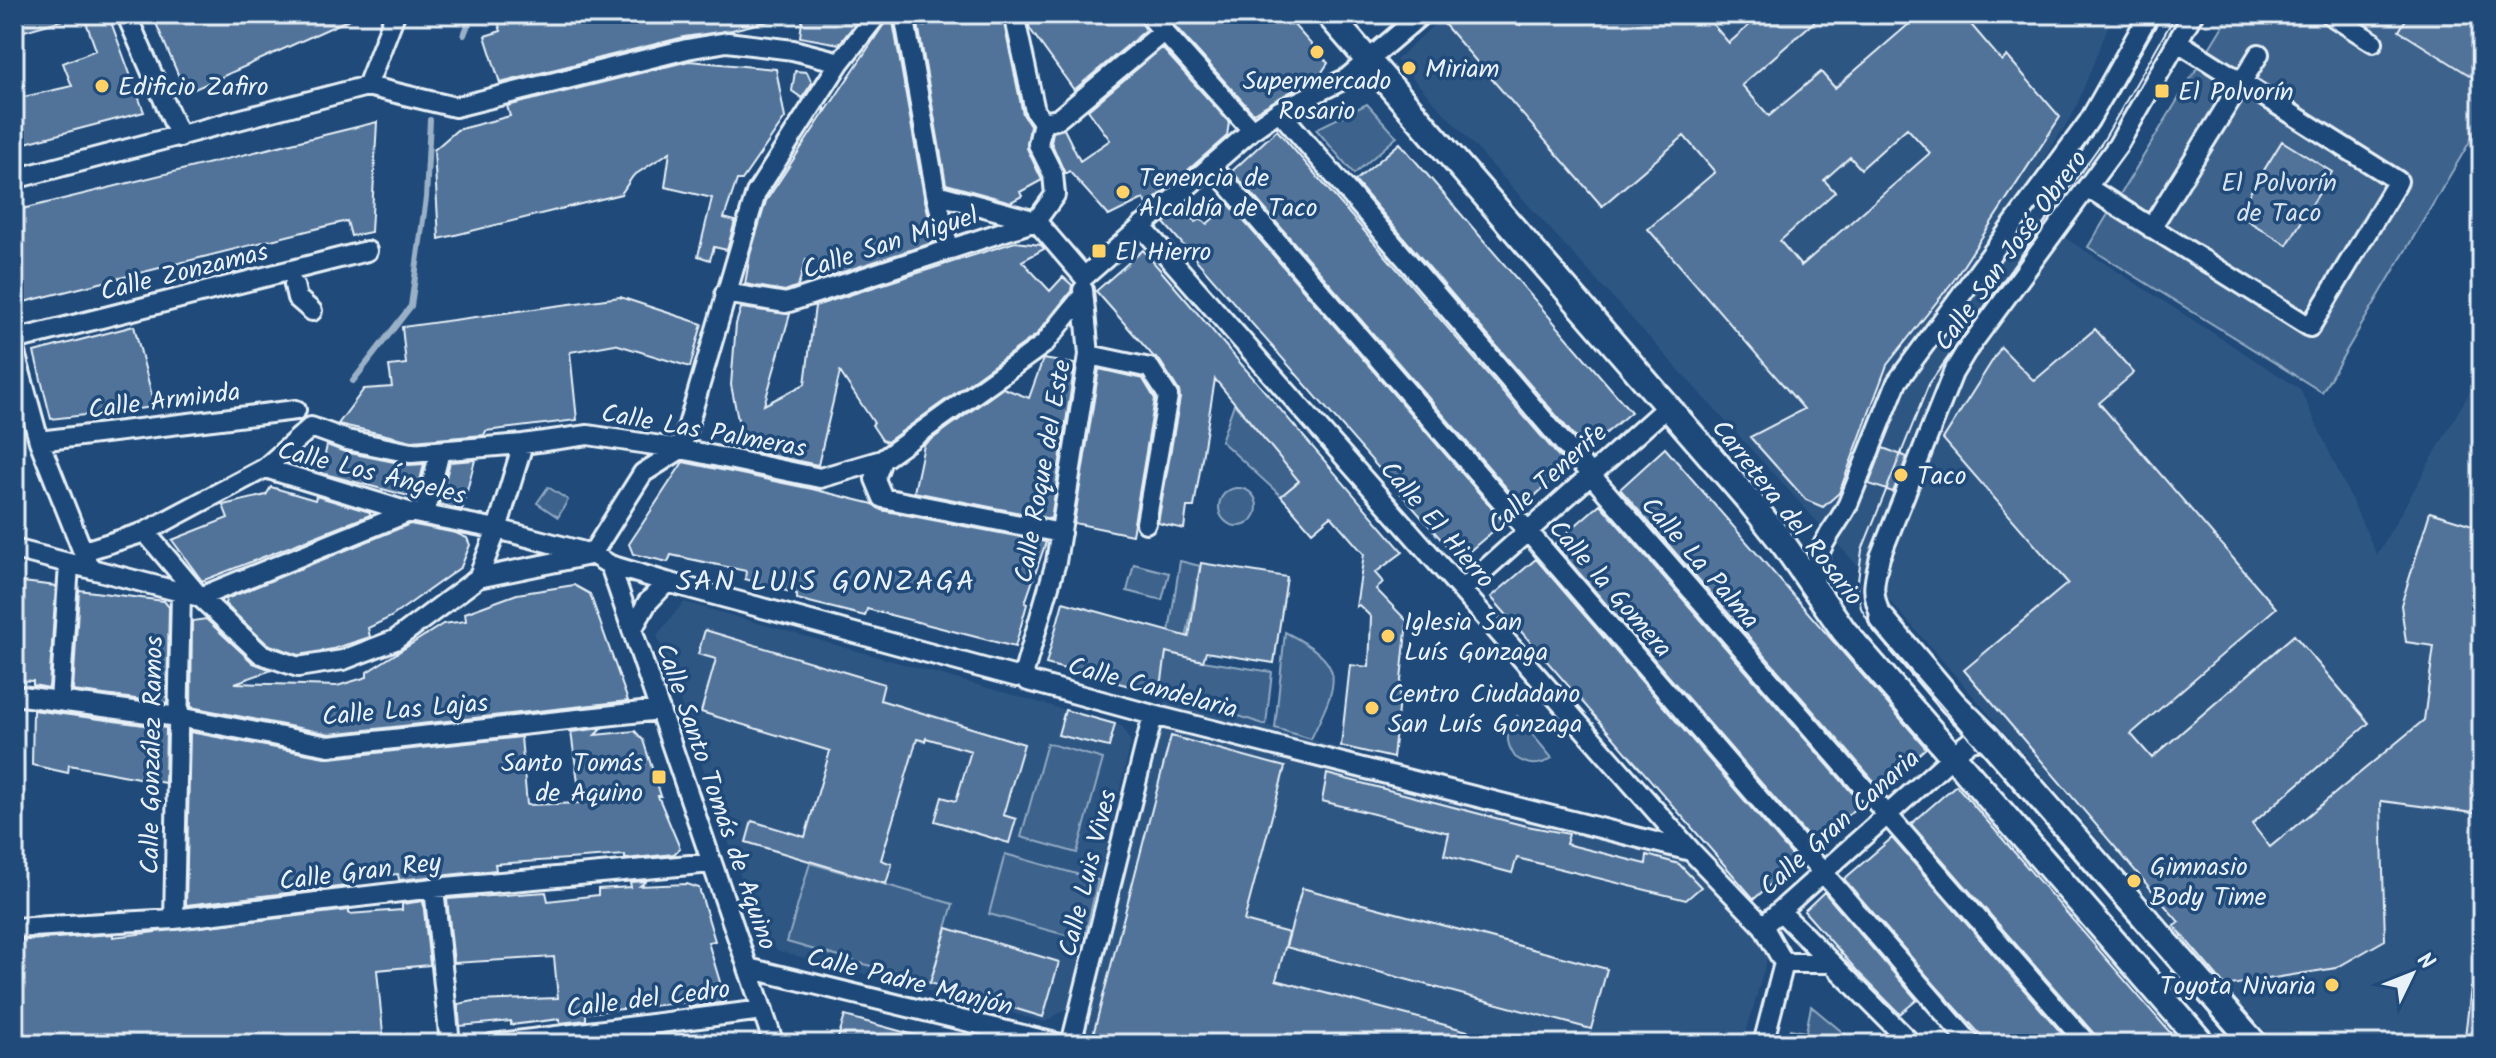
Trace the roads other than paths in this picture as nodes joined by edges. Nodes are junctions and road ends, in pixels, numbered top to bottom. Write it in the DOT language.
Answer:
graph roads {
  1 [pos="126,14"];
  2 [pos="395,14"];
  3 [pos="878,14"];
  4 [pos="904,14"];
  5 [pos="1014,14"];
  6 [pos="1148,14"];
  7 [pos="1328,14"];
  8 [pos="1422,14"];
  9 [pos="2149,14"];
  10 [pos="2193,14"];
  11 [pos="2329,14"];
  12 [pos="1163,32"];
  13 [pos="2178,42"];
  14 [pos="2373,42"];
  15 [pos="2259,54"];
  16 [pos="1368,61"];
  17 [pos="840,62"];
  18 [pos="2241,82"];
  19 [pos="367,86"];
  20 [pos="1279,111"];
  21 [pos="1043,122"];
  22 [pos="1252,130"];
  23 [pos="180,137"];
  24 [pos="1211,165"];
  25 [pos="14,179"];
  26 [pos="2087,187"];
  27 [pos="936,194"];
  28 [pos="1036,221"];
  29 [pos="1141,226"];
  30 [pos="2151,228"];
  31 [pos="949,249"];
  32 [pos="367,251"];
  33 [pos="1084,277"];
  34 [pos="725,293"];
  35 [pos="1082,297"];
  36 [pos="294,300"];
  37 [pos="312,311"];
  38 [pos="1058,329"];
  39 [pos="14,340"];
  40 [pos="14,349"];
  41 [pos="1089,349"];
  42 [pos="1668,406"];
  43 [pos="296,410"];
  44 [pos="39,441"];
  45 [pos="523,444"];
  46 [pos="681,449"];
  47 [pos="440,451"];
  48 [pos="882,460"];
  49 [pos="265,468"];
  50 [pos="1591,475"];
  51 [pos="416,514"];
  52 [pos="1146,523"];
  53 [pos="497,529"];
  54 [pos="1528,531"];
  55 [pos="145,532"];
  56 [pos="1061,533"];
  57 [pos="14,549"];
  58 [pos="592,554"];
  59 [pos="80,561"];
  60 [pos="610,565"];
  61 [pos="478,578"];
  62 [pos="667,582"];
  63 [pos="1814,586"];
  64 [pos="1462,590"];
  65 [pos="181,592"];
  66 [pos="200,597"];
  67 [pos="1882,619"];
  68 [pos="632,630"];
  69 [pos="1024,672"];
  70 [pos="14,695"];
  71 [pos="60,700"];
  72 [pos="660,710"];
  73 [pos="1153,715"];
  74 [pos="178,717"];
  75 [pos="1988,738"];
  76 [pos="1952,756"];
  77 [pos="1885,814"];
  78 [pos="1691,851"];
  79 [pos="712,863"];
  80 [pos="1822,872"];
  81 [pos="434,888"];
  82 [pos="1780,911"];
  83 [pos="174,919"];
  84 [pos="1763,926"];
  85 [pos="14,928"];
  86 [pos="1784,963"];
  87 [pos="1832,963"];
  88 [pos="748,968"];
  89 [pos="763,1010"];
  90 [pos="450,1044"];
  91 [pos="492,1044"];
  92 [pos="774,1044"];
  93 [pos="1060,1044"];
  94 [pos="1071,1044"];
  95 [pos="1763,1044"];
  96 [pos="1912,1044"];
  97 [pos="1971,1044"];
  98 [pos="2087,1044"];
  99 [pos="2203,1044"];
  100 [pos="2255,1044"];
  1 -- 23 [label="street"];
  2 -- 19 [label="street"];
  3 -- 17 [label="street"];
  4 -- 27 [label="street"];
  5 -- 21 [label="street"];
  6 -- 12 [label="street"];
  7 -- 16 [label="main road, Carretera del Rosario"];
  8 -- 16 [label="street"];
  9 -- 63 [label="street, Calle San José Obrero"];
  10 -- 13 [label="street, Calle San José Obrero"];
  11 -- 14 [label="street"];
  12 -- 21 [label="street"];
  12 -- 22 [label="street"];
  13 -- 18 [label="street"];
  13 -- 26 [label="street, Calle San José Obrero"];
  15 -- 18 [label="street"];
  16 -- 20 [label="street"];
  16 -- 42 [label="main road, Carretera del Rosario"];
  17 -- 19 [label="street"];
  17 -- 34 [label="street"];
  18 -- 30 [label="street"];
  18 -- 30 [label="street"];
  19 -- 23 [label="street"];
  20 -- 22 [label="street"];
  20 -- 50 [label="street, Calle La Palma"];
  21 -- 28 [label="street"];
  22 -- 24 [label="street"];
  23 -- 25 [label="street"];
  24 -- 29 [label="street"];
  24 -- 54 [label="street, Calle la Gomera"];
  26 -- 30 [label="street"];
  26 -- 67 [label="street, Calle San José Obrero"];
  27 -- 28 [label="street"];
  27 -- 31 [label="street"];
  28 -- 31 [label="street, Calle San Miguel"];
  28 -- 33 [label="street"];
  29 -- 33 [label="street"];
  29 -- 64 [label="street, Calle El Hierro"];
  31 -- 34 [label="street, Calle San Miguel"];
  32 -- 39 [label="street, Calle Zonzamas"];
  33 -- 35 [label="street, Calle Roque del Este"];
  34 -- 46 [label="street"];
  35 -- 38 [label="street, Calle Las Palmeras"];
  35 -- 41 [label="street, Calle Roque del Este"];
  36 -- 37 [label="street"];
  38 -- 41 [label="street"];
  38 -- 48 [label="street, Calle Las Palmeras"];
  40 -- 44 [label="street"];
  41 -- 52 [label="street"];
  41 -- 56 [label="street, Calle Roque del Este"];
  42 -- 50 [label="street, Calle Tenerife"];
  42 -- 63 [label="main road, Carretera del Rosario"];
  43 -- 44 [label="street, Calle Arminda"];
  44 -- 59 [label="street"];
  45 -- 46 [label="street, Calle Las Palmeras"];
  45 -- 47 [label="street, Calle Las Palmeras"];
  45 -- 53 [label="street"];
  46 -- 48 [label="street, Calle Las Palmeras"];
  46 -- 58 [label="street"];
  47 -- 49 [label="street, Calle Las Palmeras"];
  47 -- 51 [label="street"];
  48 -- 56 [label="street"];
  49 -- 51 [label="street, Calle Los Ángeles"];
  49 -- 55 [label="street, Calle Los Ángeles"];
  50 -- 54 [label="street, Calle Tenerife"];
  50 -- 77 [label="street, Calle La Palma"];
  51 -- 53 [label="street, Calle Los Ángeles"];
  51 -- 66 [label="street"];
  53 -- 58 [label="street, Calle Los Ángeles"];
  53 -- 61 [label="street"];
  54 -- 64 [label="street, Calle Tenerife"];
  54 -- 80 [label="street, Calle la Gomera"];
  55 -- 59 [label="street, Calle Los Ángeles"];
  55 -- 66 [label="street"];
  56 -- 69 [label="street, Calle Roque del Este"];
  57 -- 59 [label="street"];
  58 -- 60 [label="street, Calle Los Ángeles"];
  58 -- 61 [label="street"];
  59 -- 65 [label="street"];
  59 -- 71 [label="street"];
  60 -- 62 [label="street, Calle Candelaria"];
  60 -- 68 [label="street, Calle Santo Tomás de Aquino"];
  61 -- 66 [label="street"];
  62 -- 68 [label="street"];
  62 -- 69 [label="street, Calle Candelaria"];
  63 -- 76 [label="main road, Carretera del Rosario"];
  64 -- 78 [label="street, Calle El Hierro"];
  65 -- 66 [label="street"];
  65 -- 74 [label="street, Calle González Ramos"];
  67 -- 75 [label="main road, Carretera del Rosario"];
  68 -- 72 [label="street, Calle Santo Tomás de Aquino"];
  69 -- 73 [label="street, Calle Candelaria"];
  70 -- 71 [label="street, Calle Las Lajas"];
  71 -- 74 [label="street, Calle Las Lajas"];
  72 -- 74 [label="street, Calle Las Lajas"];
  72 -- 79 [label="street, Calle Santo Tomás de Aquino"];
  73 -- 78 [label="street, Calle Candelaria"];
  73 -- 94 [label="street, Calle Luis Vives"];
  74 -- 83 [label="street, Calle González Ramos"];
  75 -- 76 [label="street, Calle Gran Canaria"];
  75 -- 100 [label="main road, Carretera del Rosario"];
  76 -- 77 [label="street, Calle Gran Canaria"];
  76 -- 99 [label="main road, Carretera del Rosario"];
  77 -- 80 [label="street, Calle Gran Canaria"];
  77 -- 98 [label="street, Calle La Palma"];
  78 -- 84 [label="street, Calle El Hierro"];
  79 -- 81 [label="street, Calle Gran Rey"];
  79 -- 88 [label="street, Calle Santo Tomás de Aquino"];
  80 -- 82 [label="street, Calle Gran Canaria"];
  80 -- 97 [label="street, Calle la Gomera"];
  81 -- 83 [label="street, Calle Gran Rey"];
  81 -- 90 [label="street"];
  82 -- 84 [label="street, Calle Gran Canaria"];
  82 -- 87 [label="street"];
  83 -- 85 [label="street, Calle Gran Rey"];
  84 -- 86 [label="street, Calle Gran Canaria"];
  86 -- 87 [label="street"];
  86 -- 95 [label="street"];
  87 -- 96 [label="street"];
  88 -- 89 [label="street, Calle Santo Tomás de Aquino"];
  88 -- 93 [label="street, Calle Padre Manjón"];
  89 -- 91 [label="street, Calle del Cedro"];
  89 -- 92 [label="street, Calle Santo Tomás de Aquino"];
}
